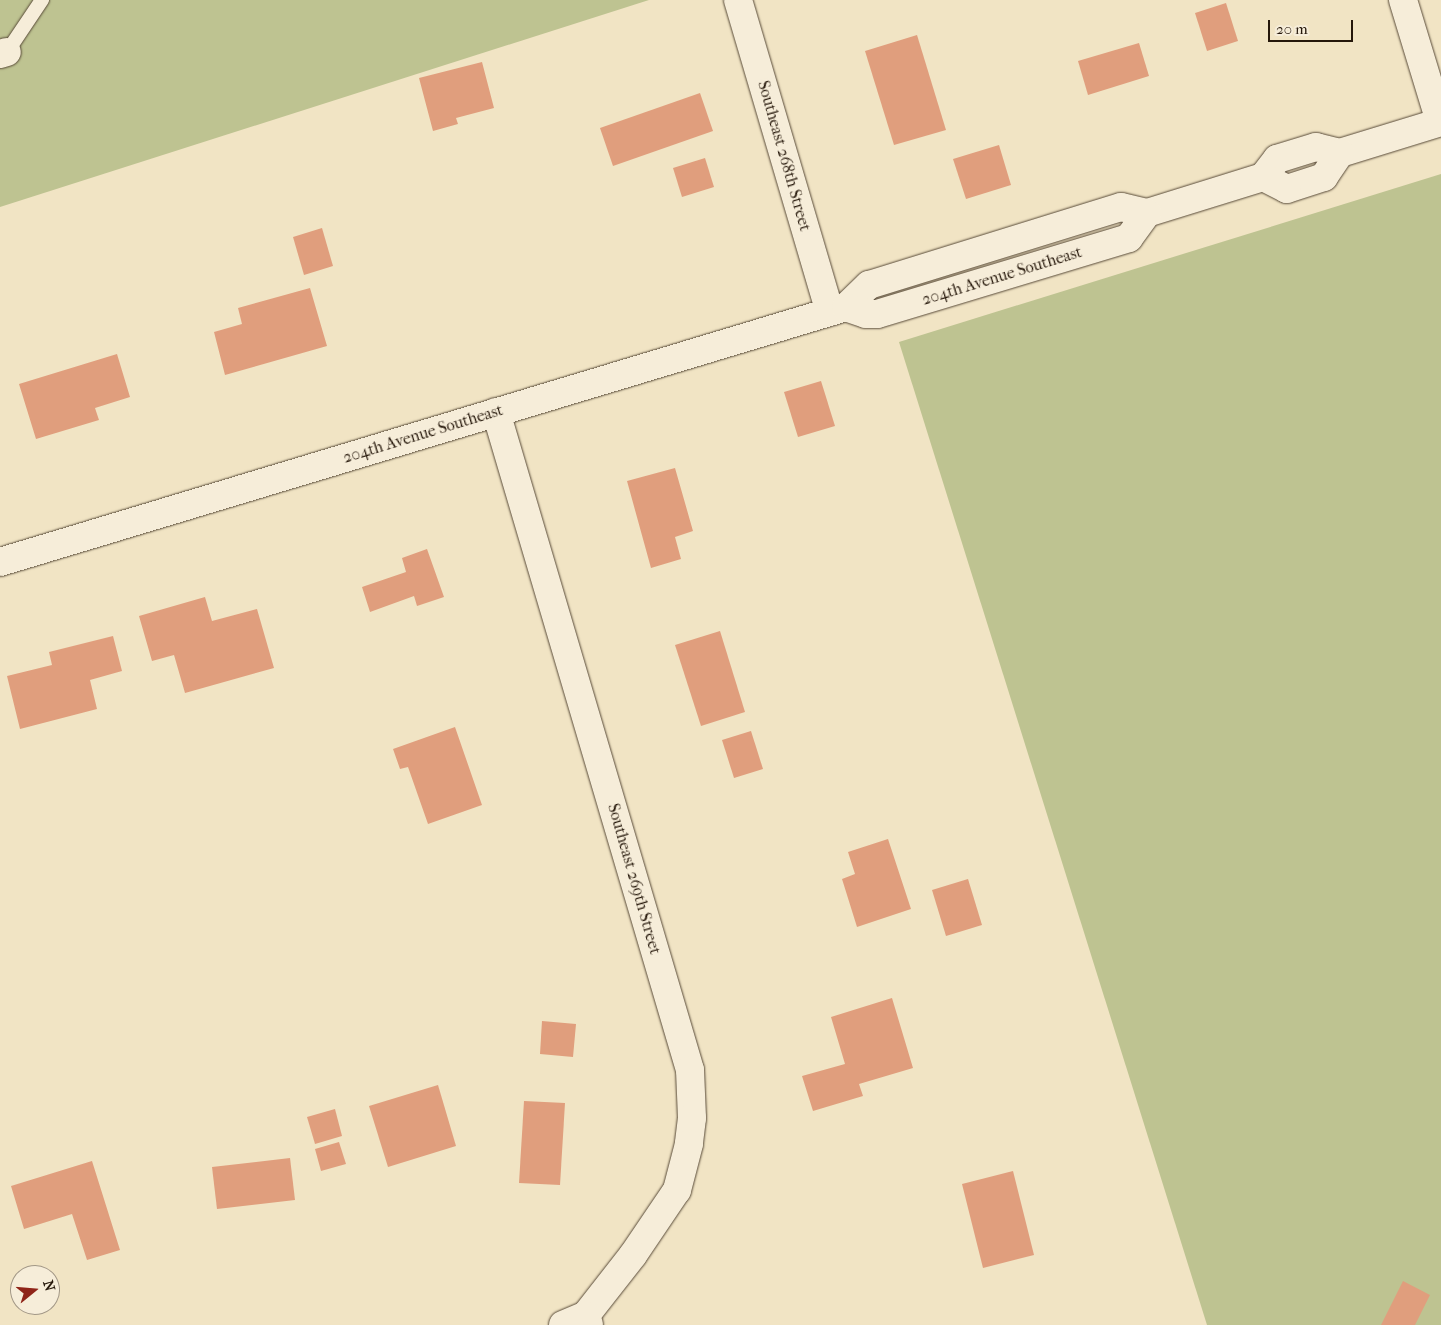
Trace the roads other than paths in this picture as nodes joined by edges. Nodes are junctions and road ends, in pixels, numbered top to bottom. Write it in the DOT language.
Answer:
graph roads {
  1 [pos="42,0"];
  2 [pos="738,0"];
  3 [pos="1403,0"];
  4 [pos="4,53"];
  5 [pos="1441,122"];
  6 [pos="838,310"];
  7 [pos="496,412"];
  8 [pos="0,562"];
  9 [pos="579,1322"];
  1 -- 4 [label="lane"];
  2 -- 6 [label="street, Southeast 268th Street"];
  3 -- 5 [label="street"];
  5 -- 6 [label="street, 204th Avenue Southeast"];
  6 -- 7 [label="street, 204th Avenue Southeast"];
  7 -- 8 [label="street, 204th Avenue Southeast"];
  7 -- 9 [label="street, Southeast 269th Street"];
}
